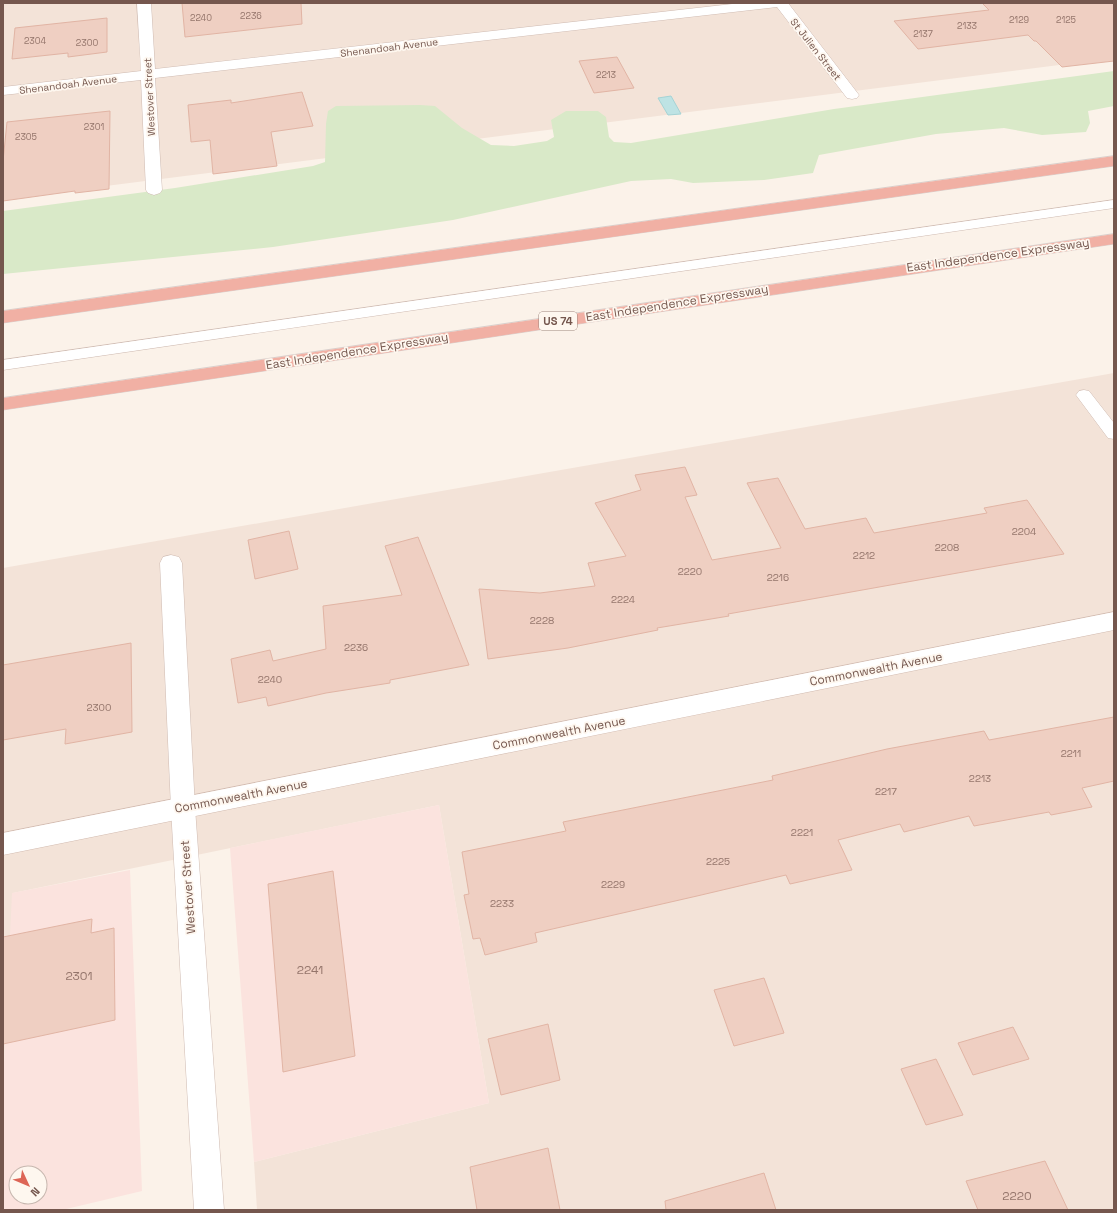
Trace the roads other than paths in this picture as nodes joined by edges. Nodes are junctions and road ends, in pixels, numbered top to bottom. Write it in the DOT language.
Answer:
graph roads {
  1 [pos="144,3"];
  2 [pos="776,3"];
  3 [pos="781,3"];
  4 [pos="148,74"];
  5 [pos="3,91"];
  6 [pos="852,95"];
  7 [pos="1114,161"];
  8 [pos="154,190"];
  9 [pos="1114,204"];
  10 [pos="1114,238"];
  11 [pos="3,317"];
  12 [pos="3,364"];
  13 [pos="1084,395"];
  14 [pos="3,404"];
  15 [pos="1114,434"];
  16 [pos="171,563"];
  17 [pos="1114,621"];
  18 [pos="182,808"];
  19 [pos="3,844"];
  20 [pos="210,1210"];
  1 -- 4 [label="street, Westover Street"];
  2 -- 4 [label="street, Shenandoah Avenue"];
  3 -- 6 [label="street, St Julien Street"];
  4 -- 5 [label="street, Shenandoah Avenue"];
  4 -- 8 [label="street, Westover Street"];
  7 -- 11 [label="highway"];
  9 -- 12 [label="lane"];
  10 -- 14 [label="highway, East Independence Expressway / US 74"];
  13 -- 15 [label="lane"];
  16 -- 18 [label="street, Westover Street"];
  17 -- 18 [label="street, Commonwealth Avenue"];
  18 -- 19 [label="street, Commonwealth Avenue"];
  18 -- 20 [label="street, Westover Street"];
}
